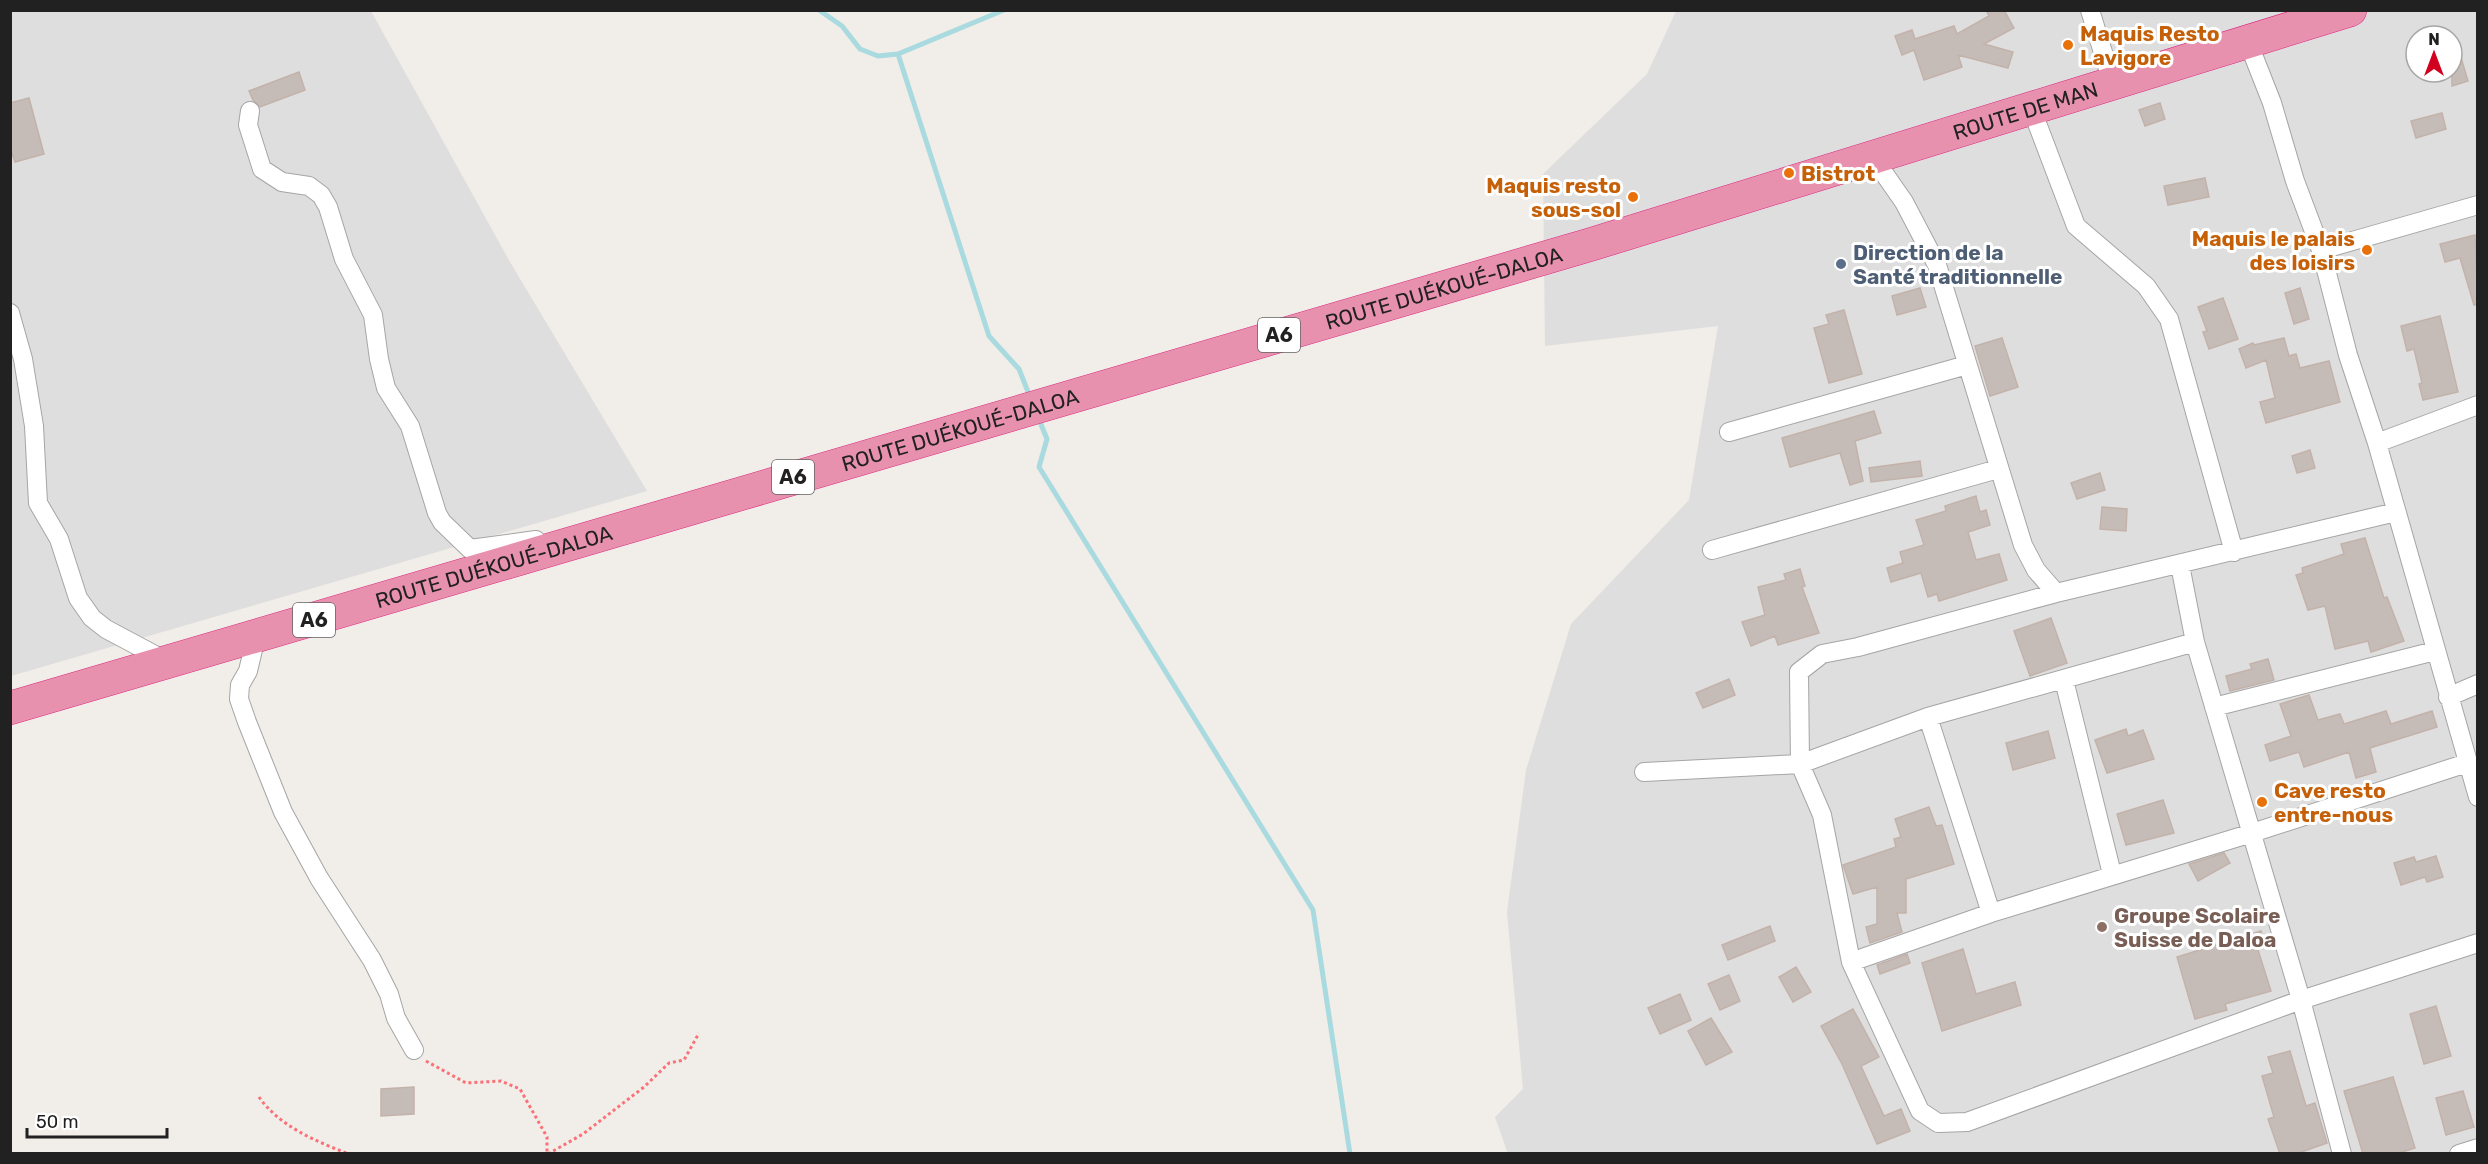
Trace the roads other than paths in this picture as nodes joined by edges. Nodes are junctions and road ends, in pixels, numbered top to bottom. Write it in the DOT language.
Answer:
graph roads {
  1 [pos="2090,10"];
  2 [pos="2350,10"];
  3 [pos="2247,42"];
  4 [pos="2113,85"];
  5 [pos="2032,110"];
  6 [pos="250,111"];
  7 [pos="1874,159"];
  8 [pos="2478,205"];
  9 [pos="2321,250"];
  10 [pos="10,313"];
  11 [pos="1967,365"];
  12 [pos="2478,405"];
  13 [pos="1729,432"];
  14 [pos="2377,443"];
  15 [pos="1998,469"];
  16 [pos="2396,512"];
  17 [pos="617,529"];
  18 [pos="1712,550"];
  19 [pos="2234,552"];
  20 [pos="2180,565"];
  21 [pos="2056,593"];
  22 [pos="256,637"];
  23 [pos="2195,642"];
  24 [pos="2435,651"];
  25 [pos="170,663"];
  26 [pos="2064,680"];
  27 [pos="2478,684"];
  28 [pos="2448,697"];
  29 [pos="2214,707"];
  30 [pos="10,708"];
  31 [pos="1928,717"];
  32 [pos="2467,763"];
  33 [pos="1800,764"];
  34 [pos="1644,772"];
  35 [pos="2478,797"];
  36 [pos="2252,833"];
  37 [pos="2112,874"];
  38 [pos="1991,913"];
  39 [pos="2478,943"];
  40 [pos="1851,962"];
  41 [pos="2301,1000"];
  42 [pos="414,1050"];
  43 [pos="2478,1148"];
  44 [pos="2342,1154"];
  45 [pos="2459,1154"];
  1 -- 4 [label="street"];
  2 -- 3 [label="highway, ROUTE DE MAN / A6"];
  3 -- 4 [label="highway, ROUTE DE MAN / A6"];
  3 -- 9 [label="street"];
  4 -- 5 [label="highway, ROUTE DE MAN / A6"];
  5 -- 7 [label="highway, ROUTE DE MAN / A6"];
  5 -- 19 [label="street"];
  6 -- 17 [label="street"];
  7 -- 11 [label="street"];
  7 -- 17 [label="highway, ROUTE DUÉKOUÉ-DALOA / A6"];
  8 -- 9 [label="street"];
  9 -- 14 [label="street"];
  10 -- 25 [label="street"];
  11 -- 13 [label="street"];
  11 -- 15 [label="street"];
  12 -- 14 [label="street"];
  14 -- 16 [label="street"];
  15 -- 18 [label="street"];
  15 -- 21 [label="street"];
  16 -- 19 [label="street"];
  16 -- 24 [label="street"];
  17 -- 22 [label="highway, ROUTE DUÉKOUÉ-DALOA / A6"];
  19 -- 20 [label="street"];
  20 -- 21 [label="street"];
  20 -- 23 [label="street"];
  21 -- 33 [label="street"];
  22 -- 25 [label="highway, ROUTE DUÉKOUÉ-DALOA / A6"];
  22 -- 42 [label="street"];
  23 -- 26 [label="street"];
  23 -- 29 [label="street"];
  24 -- 28 [label="street"];
  24 -- 29 [label="street"];
  25 -- 30 [label="highway, ROUTE DUÉKOUÉ-DALOA / A6"];
  26 -- 31 [label="street"];
  26 -- 37 [label="street"];
  27 -- 28 [label="street"];
  28 -- 32 [label="street"];
  29 -- 36 [label="street"];
  31 -- 33 [label="street"];
  31 -- 38 [label="street"];
  32 -- 35 [label="street"];
  32 -- 36 [label="street"];
  33 -- 34 [label="street"];
  33 -- 40 [label="street"];
  36 -- 37 [label="street"];
  36 -- 41 [label="street"];
  37 -- 38 [label="street"];
  38 -- 40 [label="street"];
  39 -- 41 [label="street"];
  40 -- 41 [label="street"];
  41 -- 44 [label="street"];
  43 -- 45 [label="street"];
}
